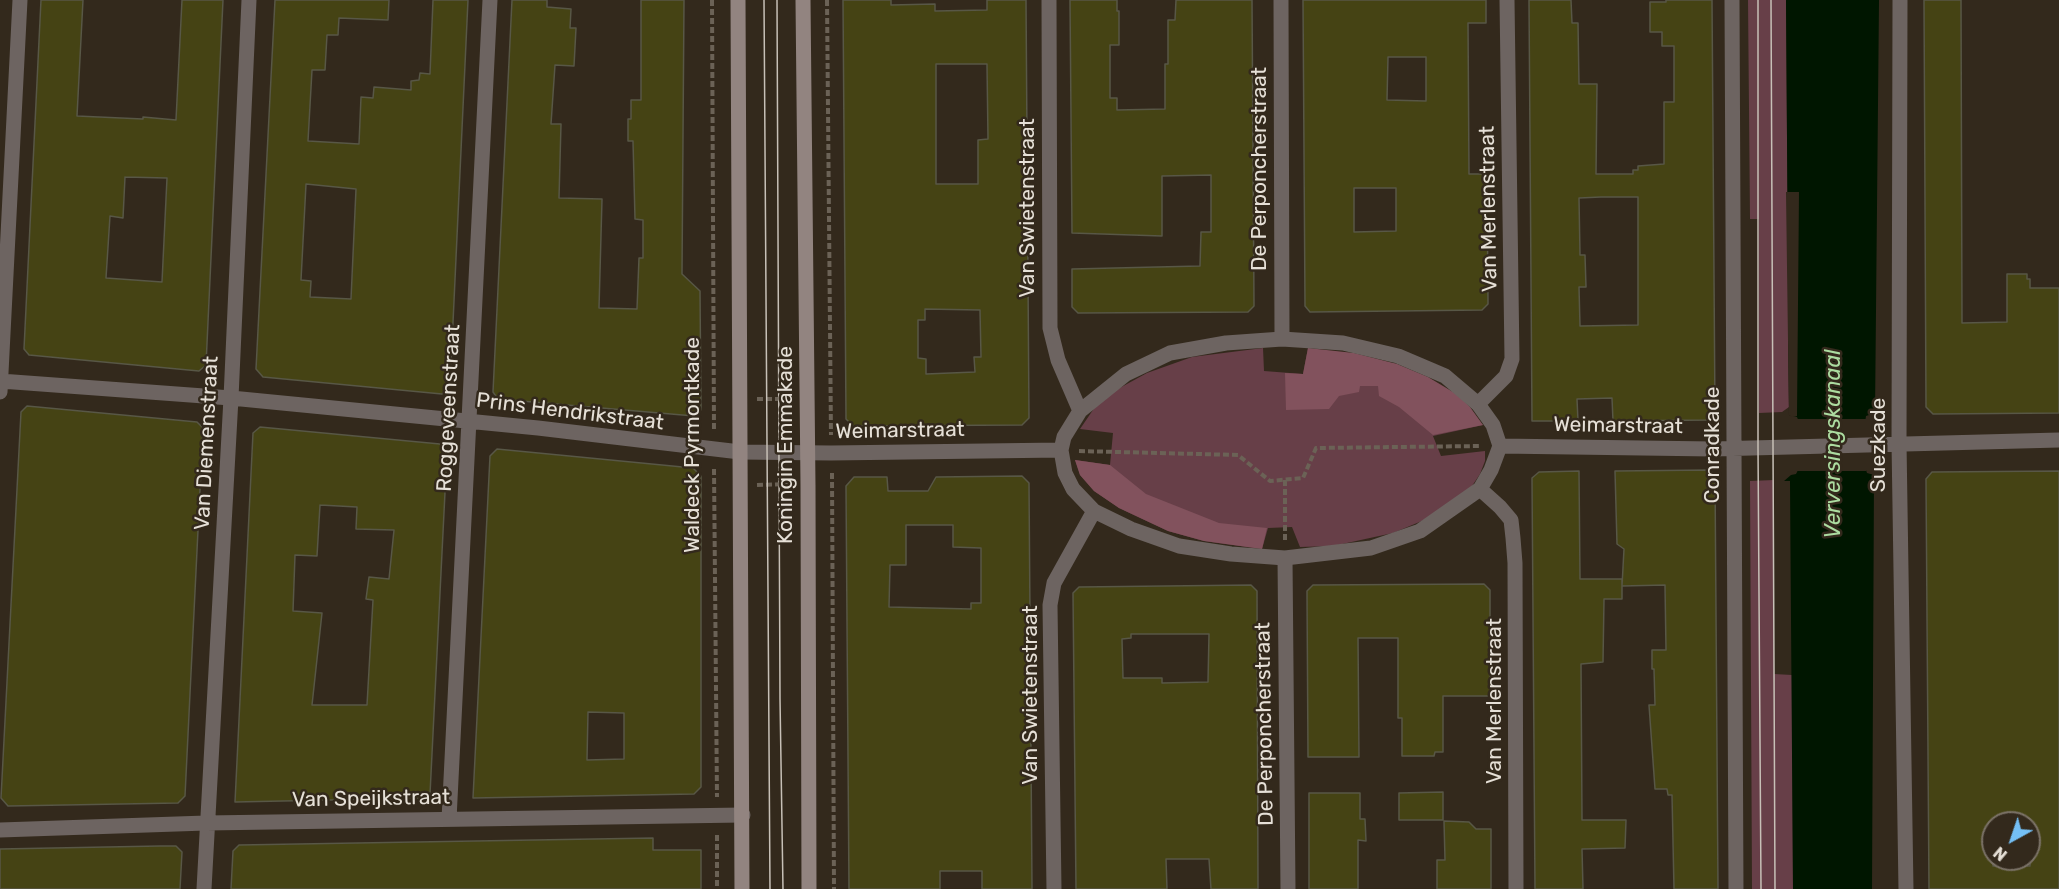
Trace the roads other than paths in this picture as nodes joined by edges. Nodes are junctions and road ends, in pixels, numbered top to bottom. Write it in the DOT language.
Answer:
graph roads {
  1 [pos="20,0"];
  2 [pos="249,0"];
  3 [pos="490,0"];
  4 [pos="738,0"];
  5 [pos="803,0"];
  6 [pos="1048,0"];
  7 [pos="1281,0"];
  8 [pos="1507,0"];
  9 [pos="1732,0"];
  10 [pos="1900,0"];
  11 [pos="1282,339"];
  12 [pos="0,381"];
  13 [pos="0,392"];
  14 [pos="231,398"];
  15 [pos="1478,404"];
  16 [pos="1080,411"];
  17 [pos="469,422"];
  18 [pos="2059,440"];
  19 [pos="1899,443"];
  20 [pos="1500,446"];
  21 [pos="1735,448"];
  22 [pos="1060,450"];
  23 [pos="740,452"];
  24 [pos="808,453"];
  25 [pos="1480,489"];
  26 [pos="1094,510"];
  27 [pos="1285,558"];
  28 [pos="742,815"];
  29 [pos="449,819"];
  30 [pos="207,823"];
  31 [pos="0,830"];
  32 [pos="204,889"];
  33 [pos="742,889"];
  34 [pos="809,889"];
  35 [pos="1054,889"];
  36 [pos="1288,889"];
  37 [pos="1516,889"];
  38 [pos="1736,889"];
  39 [pos="1906,889"];
  1 -- 12 [label="street"];
  2 -- 14 [label="street, Van Diemenstraat"];
  3 -- 17 [label="street, Roggeveenstraat"];
  4 -- 23 [label="main road"];
  5 -- 24 [label="main road, Koningin Emmakade"];
  6 -- 16 [label="street, Van Swietenstraat"];
  7 -- 11 [label="street, De Perponcherstraat"];
  8 -- 15 [label="street, Van Merlenstraat"];
  9 -- 21 [label="street, Conradkade"];
  10 -- 19 [label="street, Suezkade"];
  11 -- 15 [label="street"];
  11 -- 16 [label="street"];
  12 -- 13 [label="street"];
  12 -- 14 [label="street, Prins Hendrikstraat"];
  14 -- 17 [label="street, Prins Hendrikstraat"];
  14 -- 30 [label="street, Van Diemenstraat"];
  15 -- 20 [label="street"];
  16 -- 22 [label="street"];
  17 -- 23 [label="street, Prins Hendrikstraat"];
  17 -- 29 [label="street, Roggeveenstraat"];
  18 -- 19 [label="street, Weimarstraat"];
  19 -- 21 [label="street, Weimarstraat"];
  19 -- 39 [label="street, Suezkade"];
  20 -- 21 [label="street, Weimarstraat"];
  20 -- 25 [label="street"];
  21 -- 38 [label="street, Conradkade"];
  22 -- 24 [label="street, Weimarstraat"];
  22 -- 26 [label="street"];
  23 -- 24 [label="street, Weimarstraat"];
  23 -- 28 [label="main road"];
  24 -- 34 [label="main road, Koningin Emmakade"];
  25 -- 27 [label="street"];
  25 -- 37 [label="street, Van Merlenstraat"];
  26 -- 27 [label="street"];
  26 -- 35 [label="street, Van Swietenstraat"];
  27 -- 36 [label="street, De Perponcherstraat"];
  28 -- 29 [label="street, Van Speijkstraat"];
  28 -- 33 [label="main road"];
  29 -- 30 [label="street, Van Speijkstraat"];
  30 -- 31 [label="street, Van Speijkstraat"];
  30 -- 32 [label="street, Van Diemenstraat"];
}
